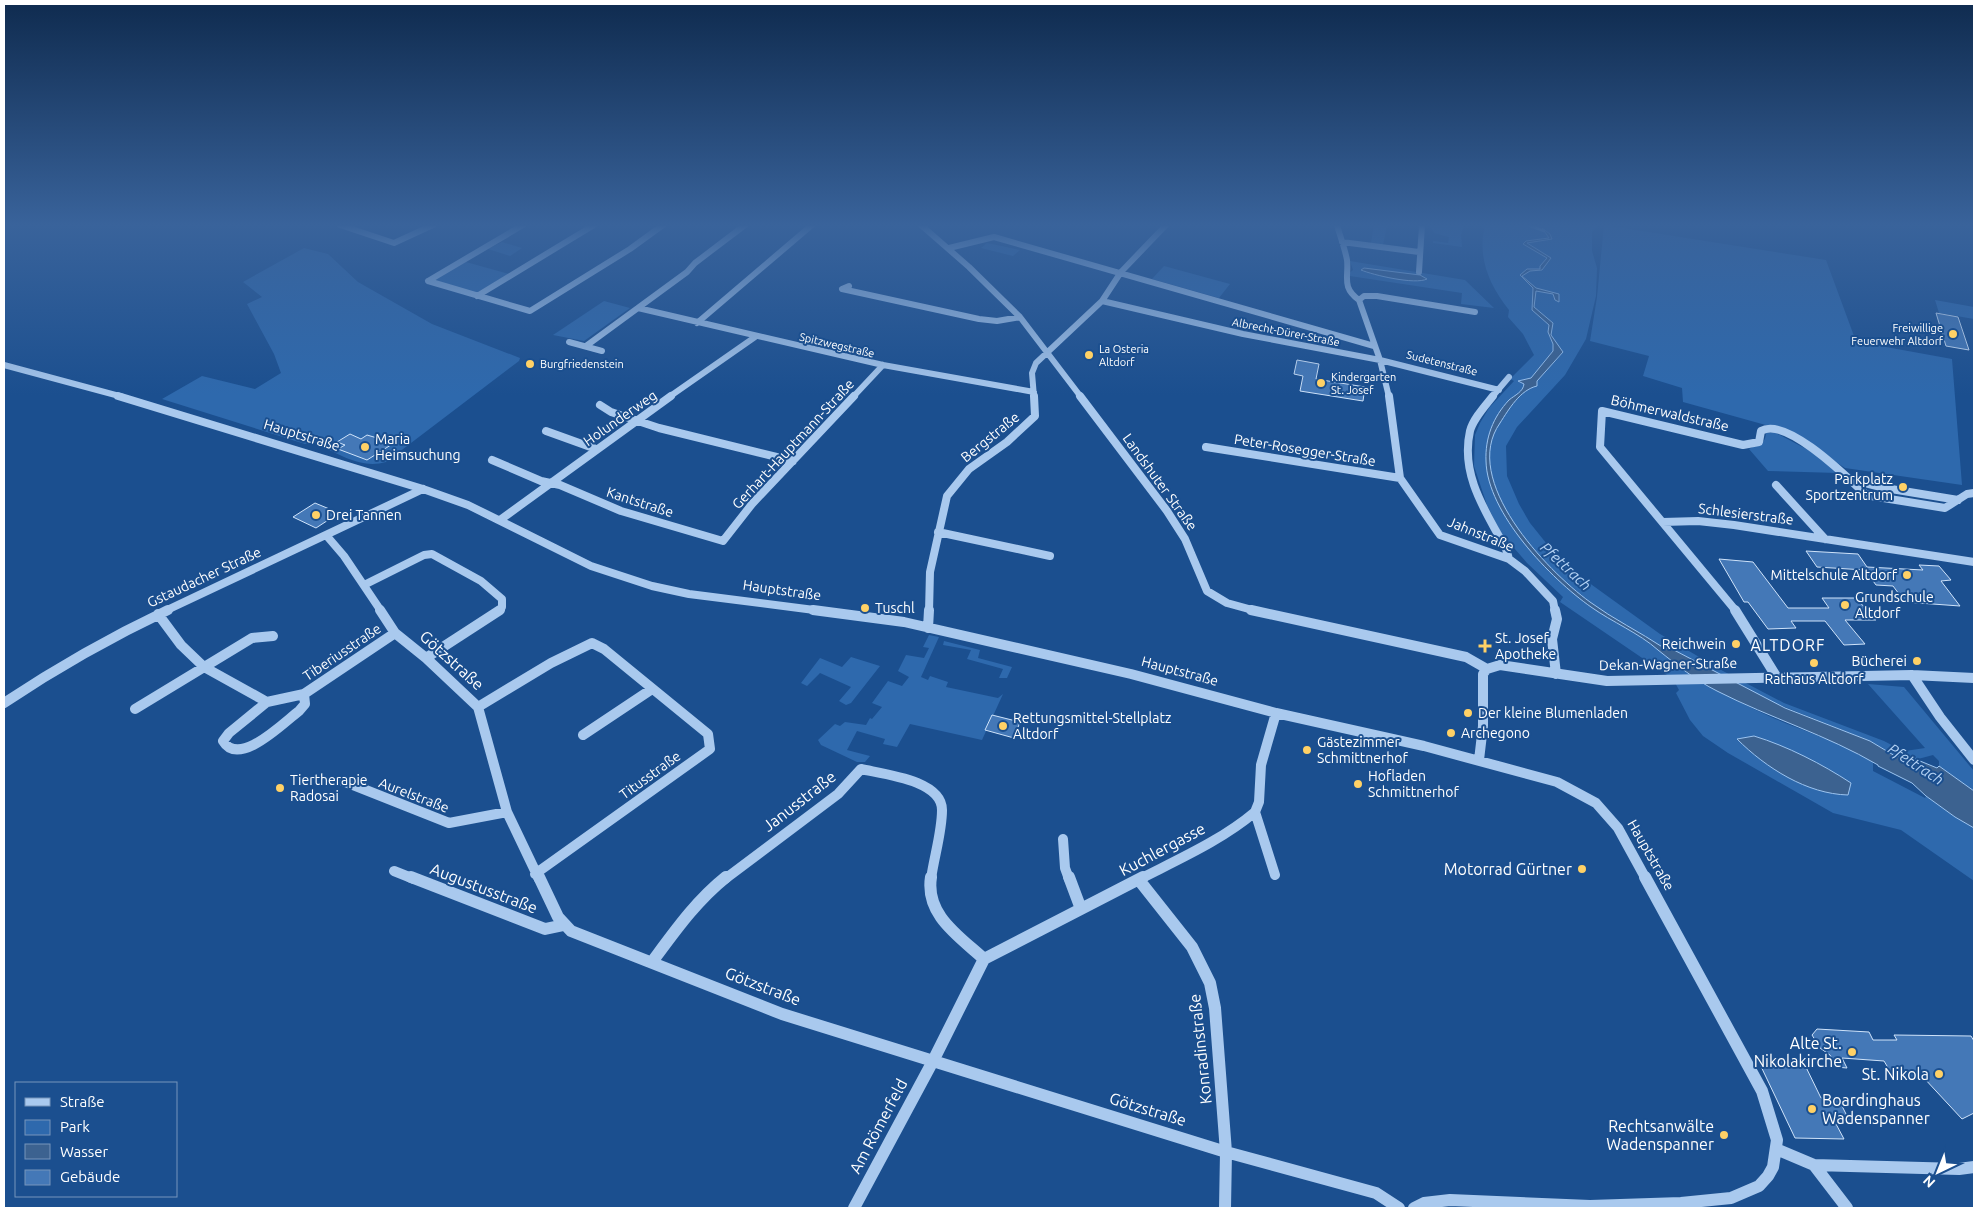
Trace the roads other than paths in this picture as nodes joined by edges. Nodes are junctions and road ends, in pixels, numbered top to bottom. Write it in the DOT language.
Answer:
graph roads {
  1 [pos="430,282"];
  2 [pos="501,282"];
  3 [pos="577,282"];
  4 [pos="672,282"];
  5 [pos="748,282"];
  6 [pos="983,282"];
  7 [pos="1115,282"];
  8 [pos="1154,282"];
  9 [pos="1347,282"];
  10 [pos="849,286"];
  11 [pos="477,296"];
  12 [pos="1359,300"];
  13 [pos="1102,301"];
  14 [pos="638,308"];
  15 [pos="1475,312"];
  16 [pos="1020,318"];
  17 [pos="697,323"];
  18 [pos="756,337"];
  19 [pos="568,342"];
  20 [pos="586,346"];
  21 [pos="1374,346"];
  22 [pos="602,351"];
  23 [pos="1047,355"];
  24 [pos="1380,360"];
  25 [pos="4,365"];
  26 [pos="883,366"];
  27 [pos="1509,377"];
  28 [pos="1499,390"];
  29 [pos="1034,392"];
  30 [pos="600,405"];
  31 [pos="637,421"];
  32 [pos="546,431"];
  33 [pos="1206,447"];
  34 [pos="596,449"];
  35 [pos="492,460"];
  36 [pos="793,461"];
  37 [pos="1400,478"];
  38 [pos="550,483"];
  39 [pos="1776,485"];
  40 [pos="423,489"];
  41 [pos="1974,493"];
  42 [pos="500,520"];
  43 [pos="1663,522"];
  44 [pos="938,532"];
  45 [pos="326,535"];
  46 [pos="1825,538"];
  47 [pos="723,541"];
  48 [pos="1050,556"];
  49 [pos="1509,559"];
  50 [pos="1974,562"];
  51 [pos="364,585"];
  52 [pos="158,614"];
  53 [pos="928,628"];
  54 [pos="395,633"];
  55 [pos="273,636"];
  56 [pos="426,658"];
  57 [pos="204,667"];
  58 [pos="1487,669"];
  59 [pos="1556,674"];
  60 [pos="1912,675"];
  61 [pos="1776,676"];
  62 [pos="1974,678"];
  63 [pos="652,689"];
  64 [pos="304,694"];
  65 [pos="267,702"];
  66 [pos="4,703"];
  67 [pos="478,707"];
  68 [pos="135,709"];
  69 [pos="1276,713"];
  70 [pos="583,735"];
  71 [pos="1479,760"];
  72 [pos="1974,760"];
  73 [pos="343,781"];
  74 [pos="507,812"];
  75 [pos="1255,812"];
  76 [pos="1063,839"];
  77 [pos="394,871"];
  78 [pos="535,874"];
  79 [pos="1275,875"];
  80 [pos="1140,880"];
  81 [pos="1081,909"];
  82 [pos="564,925"];
  83 [pos="984,959"];
  84 [pos="652,962"];
  85 [pos="933,1060"];
  86 [pos="1776,1149"];
  87 [pos="1226,1152"];
  88 [pos="1814,1165"];
  89 [pos="1974,1167"];
  90 [pos="1614,1207"];
  91 [pos="854,1208"];
  92 [pos="1225,1208"];
  93 [pos="1398,1208"];
  94 [pos="1414,1208"];
  95 [pos="1847,1208"];
  1 -- 11 [label="street"];
  2 -- 11 [label="street"];
  3 -- 11 [label="street"];
  4 -- 14 [label="street"];
  5 -- 17 [label="street"];
  6 -- 16 [label="street, Landshuter Straße"];
  7 -- 13 [label="street, Bergstraße"];
  8 -- 21 [label="street"];
  9 -- 12 [label="street, Jahnstraße"];
  10 -- 16 [label="street"];
  12 -- 15 [label="street"];
  12 -- 21 [label="street, Jahnstraße"];
  13 -- 23 [label="street, Bergstraße"];
  13 -- 24 [label="street, Albrecht-Dürer-Straße"];
  14 -- 17 [label="street, Spitzwegstraße"];
  14 -- 20 [label="street"];
  16 -- 23 [label="street, Landshuter Straße"];
  17 -- 18 [label="street, Spitzwegstraße"];
  18 -- 26 [label="street, Spitzwegstraße"];
  18 -- 31 [label="street, Holunderweg"];
  19 -- 20 [label="street"];
  20 -- 22 [label="street"];
  21 -- 24 [label="street, Jahnstraße"];
  23 -- 29 [label="street, Bergstraße"];
  23 -- 58 [label="street, Landshuter Straße"];
  24 -- 28 [label="street, Sudetenstraße"];
  24 -- 37 [label="street, Jahnstraße"];
  25 -- 40 [label="street, Hauptstraße"];
  26 -- 29 [label="street, Spitzwegstraße"];
  26 -- 36 [label="street, Gerhart-Hauptmann-Straße"];
  27 -- 28 [label="street"];
  28 -- 49 [label="street"];
  29 -- 44 [label="street, Bergstraße"];
  30 -- 31 [label="street"];
  31 -- 34 [label="street, Holunderweg"];
  31 -- 36 [label="street"];
  32 -- 34 [label="street"];
  33 -- 37 [label="street, Peter-Rosegger-Straße"];
  34 -- 38 [label="street, Holunderweg"];
  35 -- 38 [label="street, Kantstraße"];
  36 -- 47 [label="street, Gerhart-Hauptmann-Straße"];
  37 -- 49 [label="street, Jahnstraße"];
  38 -- 42 [label="street, Holunderweg"];
  38 -- 47 [label="street, Kantstraße"];
  39 -- 46 [label="street, Schlesierstraße"];
  40 -- 42 [label="street, Hauptstraße"];
  40 -- 45 [label="street, Gstaudacher Straße"];
  41 -- 43 [label="street, Böhmerwaldstraße"];
  42 -- 53 [label="street, Hauptstraße"];
  43 -- 46 [label="street, Schlesierstraße"];
  43 -- 61 [label="street, Böhmerwaldstraße"];
  44 -- 48 [label="street"];
  44 -- 53 [label="street, Bergstraße"];
  45 -- 51 [label="street, Götzstraße"];
  45 -- 52 [label="street, Gstaudacher Straße"];
  46 -- 50 [label="street, Schlesierstraße"];
  49 -- 59 [label="street, Jahnstraße"];
  51 -- 54 [label="street, Götzstraße"];
  51 -- 56 [label="street"];
  52 -- 57 [label="street"];
  52 -- 66 [label="street, Gstaudacher Straße"];
  53 -- 69 [label="street, Hauptstraße"];
  54 -- 56 [label="street, Götzstraße"];
  54 -- 64 [label="street, Tiberiusstraße"];
  55 -- 57 [label="street"];
  56 -- 67 [label="street, Götzstraße"];
  57 -- 65 [label="street"];
  57 -- 68 [label="street"];
  58 -- 59 [label="street, Dekan-Wagner-Straße"];
  58 -- 71 [label="street"];
  59 -- 61 [label="street, Dekan-Wagner-Straße"];
  60 -- 61 [label="street, Dekan-Wagner-Straße"];
  60 -- 62 [label="street, Dekan-Wagner-Straße"];
  60 -- 72 [label="street"];
  63 -- 67 [label="street, Titusstraße"];
  63 -- 70 [label="street"];
  63 -- 78 [label="street, Titusstraße"];
  64 -- 65 [label="street, Tiberiusstraße"];
  64 -- 65 [label="street, Tiberiusstraße"];
  67 -- 74 [label="street, Götzstraße"];
  69 -- 71 [label="street, Hauptstraße"];
  69 -- 75 [label="street"];
  71 -- 86 [label="street, Hauptstraße"];
  73 -- 74 [label="street, Aurelstraße"];
  74 -- 78 [label="street, Götzstraße"];
  75 -- 79 [label="street"];
  75 -- 80 [label="street, Kuchlergasse"];
  76 -- 81 [label="street"];
  77 -- 82 [label="street, Augustusstraße"];
  78 -- 82 [label="street, Götzstraße"];
  80 -- 81 [label="street, Kuchlergasse"];
  80 -- 87 [label="street, Konradinstraße"];
  81 -- 83 [label="street, Kuchlergasse"];
  82 -- 84 [label="street, Götzstraße"];
  83 -- 84 [label="street, Janusstraße"];
  83 -- 85 [label="street"];
  84 -- 85 [label="street, Götzstraße"];
  85 -- 87 [label="street, Götzstraße"];
  85 -- 91 [label="street, Am Römerfeld"];
  86 -- 88 [label="street"];
  86 -- 90 [label="street, Hauptstraße"];
  87 -- 92 [label="street, Konradinstraße"];
  87 -- 93 [label="street, Götzstraße"];
  88 -- 89 [label="street"];
  88 -- 95 [label="street"];
  90 -- 94 [label="street, Hauptstraße"];
}
